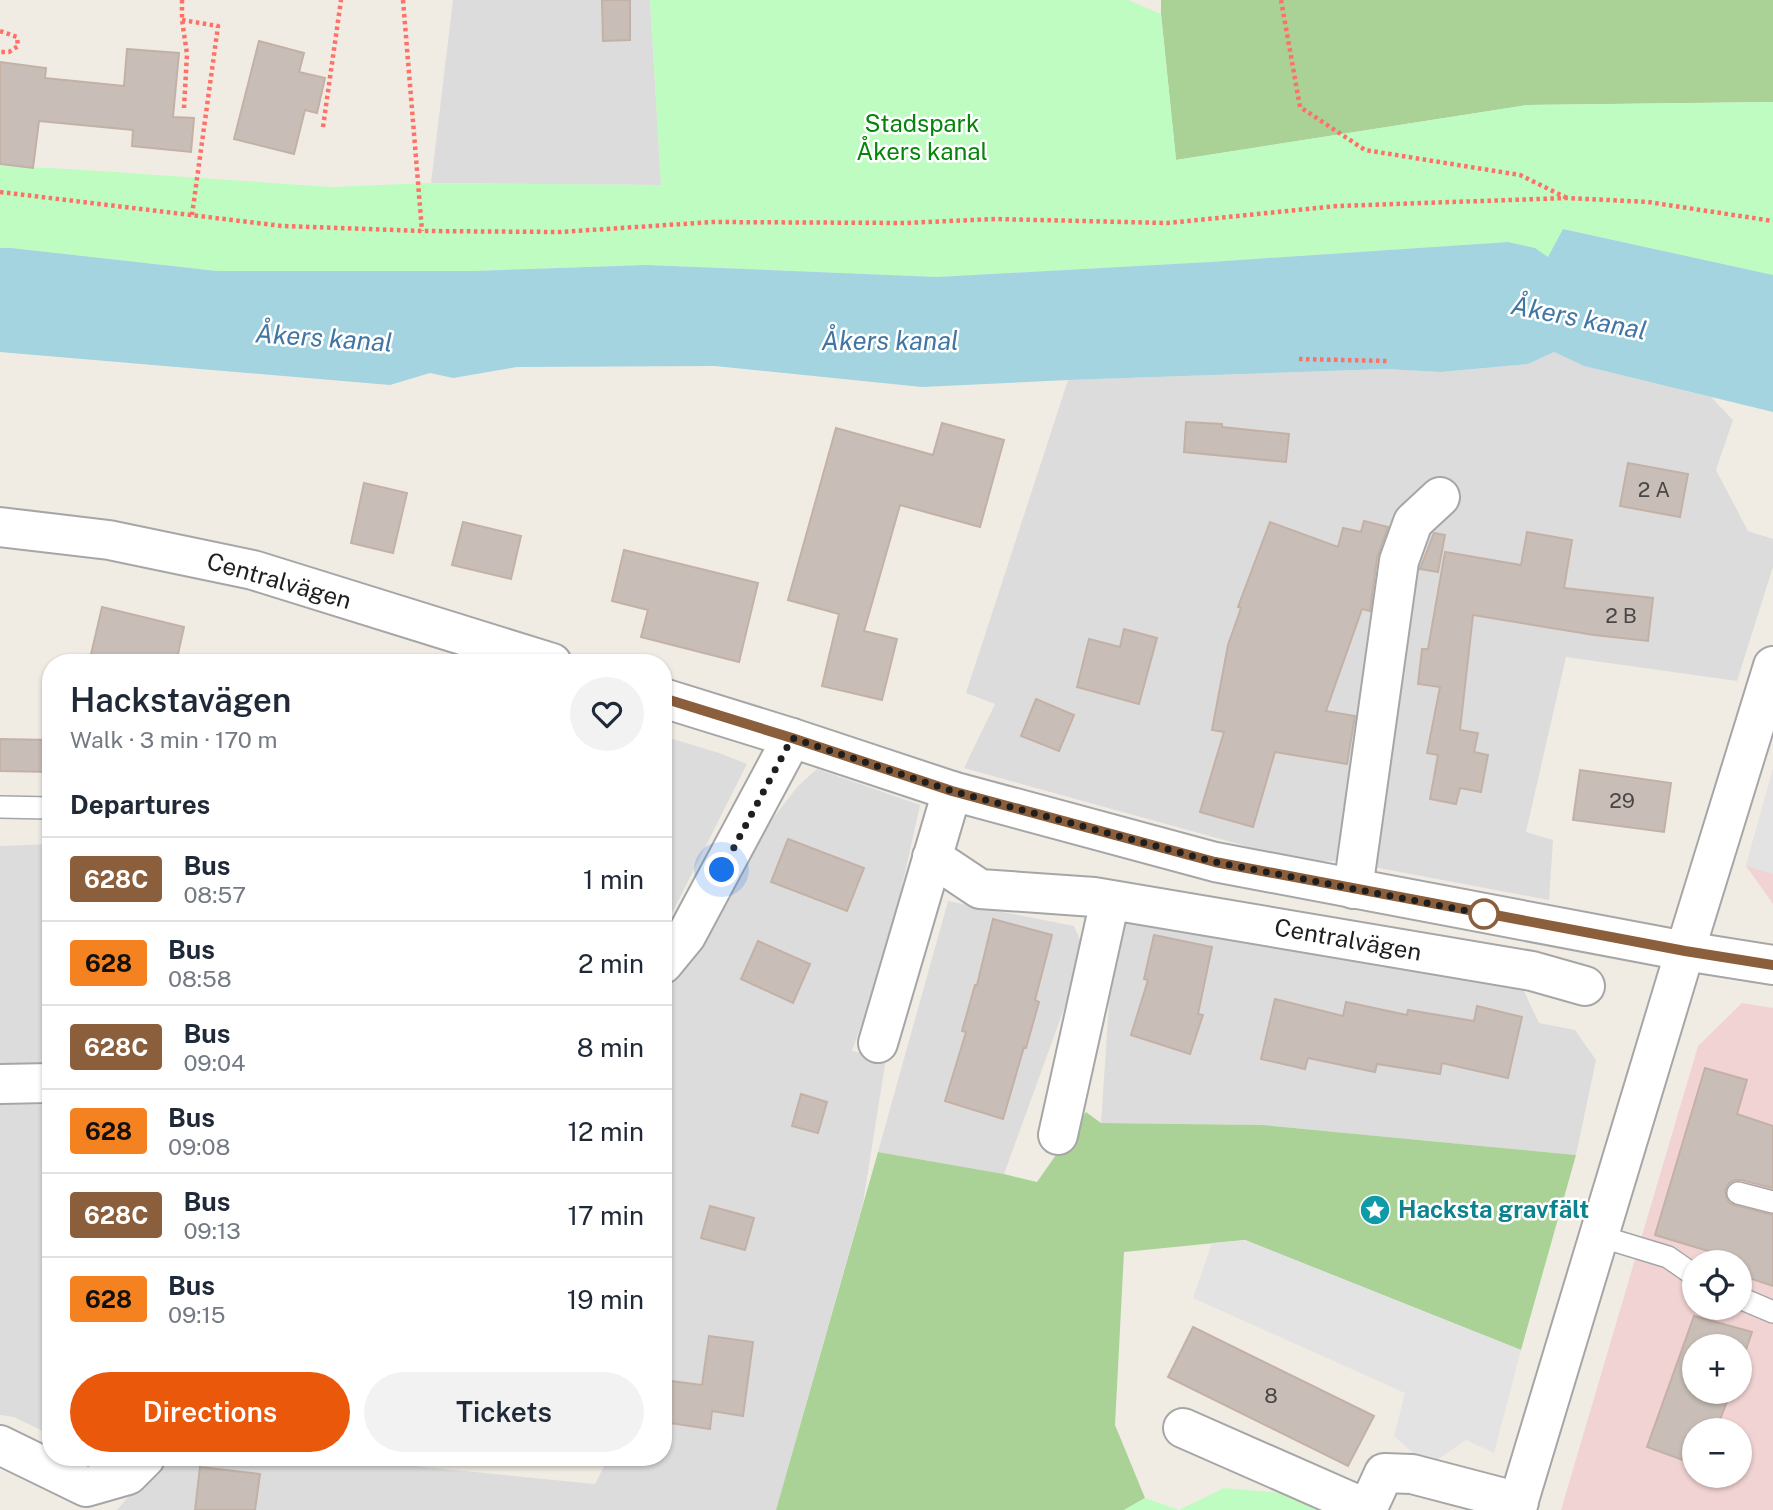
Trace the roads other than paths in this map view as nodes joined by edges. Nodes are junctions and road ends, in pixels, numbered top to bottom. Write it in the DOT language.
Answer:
graph roads {
  1 [pos="1440,497"];
  2 [pos="0,527"];
  3 [pos="523,654"];
  4 [pos="1773,666"];
  5 [pos="672,701"];
  6 [pos="792,738"];
  7 [pos="952,791"];
  8 [pos="0,807"];
  9 [pos="42,808"];
  10 [pos="932,858"];
  11 [pos="1353,889"];
  12 [pos="1110,900"];
  13 [pos="1685,951"];
  14 [pos="672,953"];
  15 [pos="1773,965"];
  16 [pos="1585,986"];
  17 [pos="878,1043"];
  18 [pos="42,1083"];
  19 [pos="0,1084"];
  20 [pos="1058,1135"];
  21 [pos="1738,1193"];
  22 [pos="1773,1202"];
  23 [pos="1599,1236"];
  24 [pos="1682,1267"];
  25 [pos="1752,1303"];
  26 [pos="1773,1312"];
  27 [pos="1183,1428"];
  28 [pos="0,1446"];
  29 [pos="137,1466"];
  30 [pos="1517,1506"];
  31 [pos="1367,1510"];
  1 -- 11 [label="street, Centralvägen"];
  2 -- 3 [label="street, Centralvägen"];
  4 -- 13 [label="street"];
  5 -- 6 [label="street, Centralvägen"];
  6 -- 7 [label="street, Centralvägen"];
  6 -- 14 [label="street"];
  7 -- 10 [label="street"];
  7 -- 11 [label="street, Centralvägen"];
  8 -- 9 [label="lane"];
  10 -- 12 [label="street, Centralvägen"];
  10 -- 17 [label="street"];
  11 -- 13 [label="street, Centralvägen"];
  12 -- 16 [label="street, Centralvägen"];
  12 -- 20 [label="street"];
  13 -- 15 [label="street, Centralvägen"];
  13 -- 23 [label="street"];
  18 -- 19 [label="street"];
  21 -- 22 [label="lane"];
  23 -- 24 [label="lane"];
  23 -- 30 [label="street"];
  25 -- 26 [label="lane"];
  27 -- 31 [label="street"];
  28 -- 29 [label="street"];
  30 -- 31 [label="street"];
}
